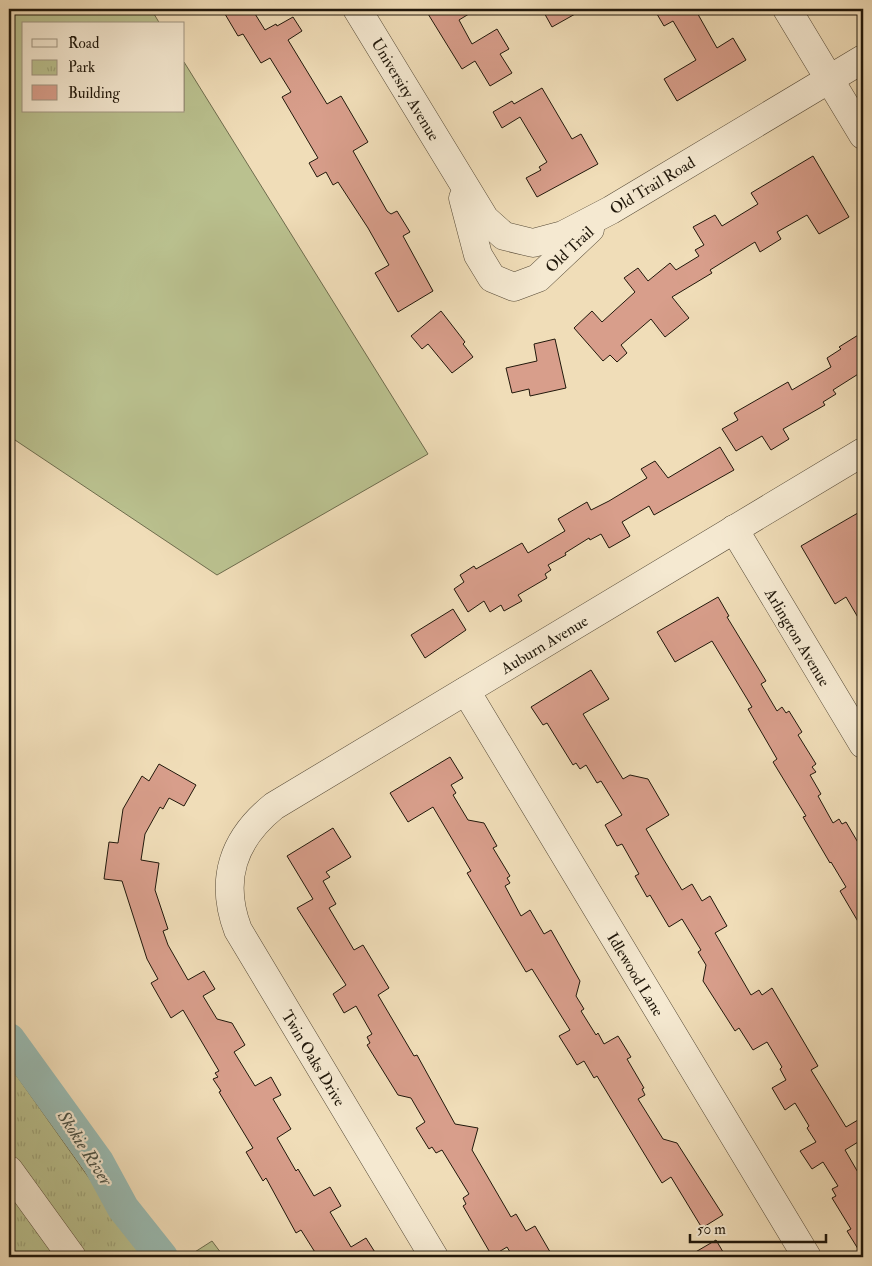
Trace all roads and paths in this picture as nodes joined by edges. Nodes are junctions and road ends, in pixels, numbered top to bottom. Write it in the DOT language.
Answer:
graph roads {
  1 [pos="357,9"];
  2 [pos="787,9"];
  3 [pos="863,59"];
  4 [pos="830,79"];
  5 [pos="863,135"];
  6 [pos="455,170"];
  7 [pos="611,210"];
  8 [pos="863,452"];
  9 [pos="734,529"];
  10 [pos="466,691"];
  11 [pos="863,744"];
  12 [pos="238,849"];
  13 [pos="9,1170"];
  14 [pos="72,1257"];
  15 [pos="434,1257"];
  16 [pos="807,1257"];
  1 -- 6 [label="street, University Avenue"];
  2 -- 4 [label="street"];
  3 -- 4 [label="street, Old Trail Road"];
  4 -- 5 [label="street"];
  4 -- 7 [label="street, Old Trail Road"];
  6 -- 7 [label="street, Old Trail Road"];
  6 -- 7 [label="street, Old Trail"];
  8 -- 9 [label="street, Auburn Avenue"];
  9 -- 10 [label="street, Auburn Avenue"];
  9 -- 11 [label="street, Arlington Avenue"];
  10 -- 12 [label="street, Auburn Avenue"];
  10 -- 16 [label="street, Idlewood Lane"];
  12 -- 15 [label="street, Twin Oaks Drive"];
  13 -- 14 [label="street"];
}
